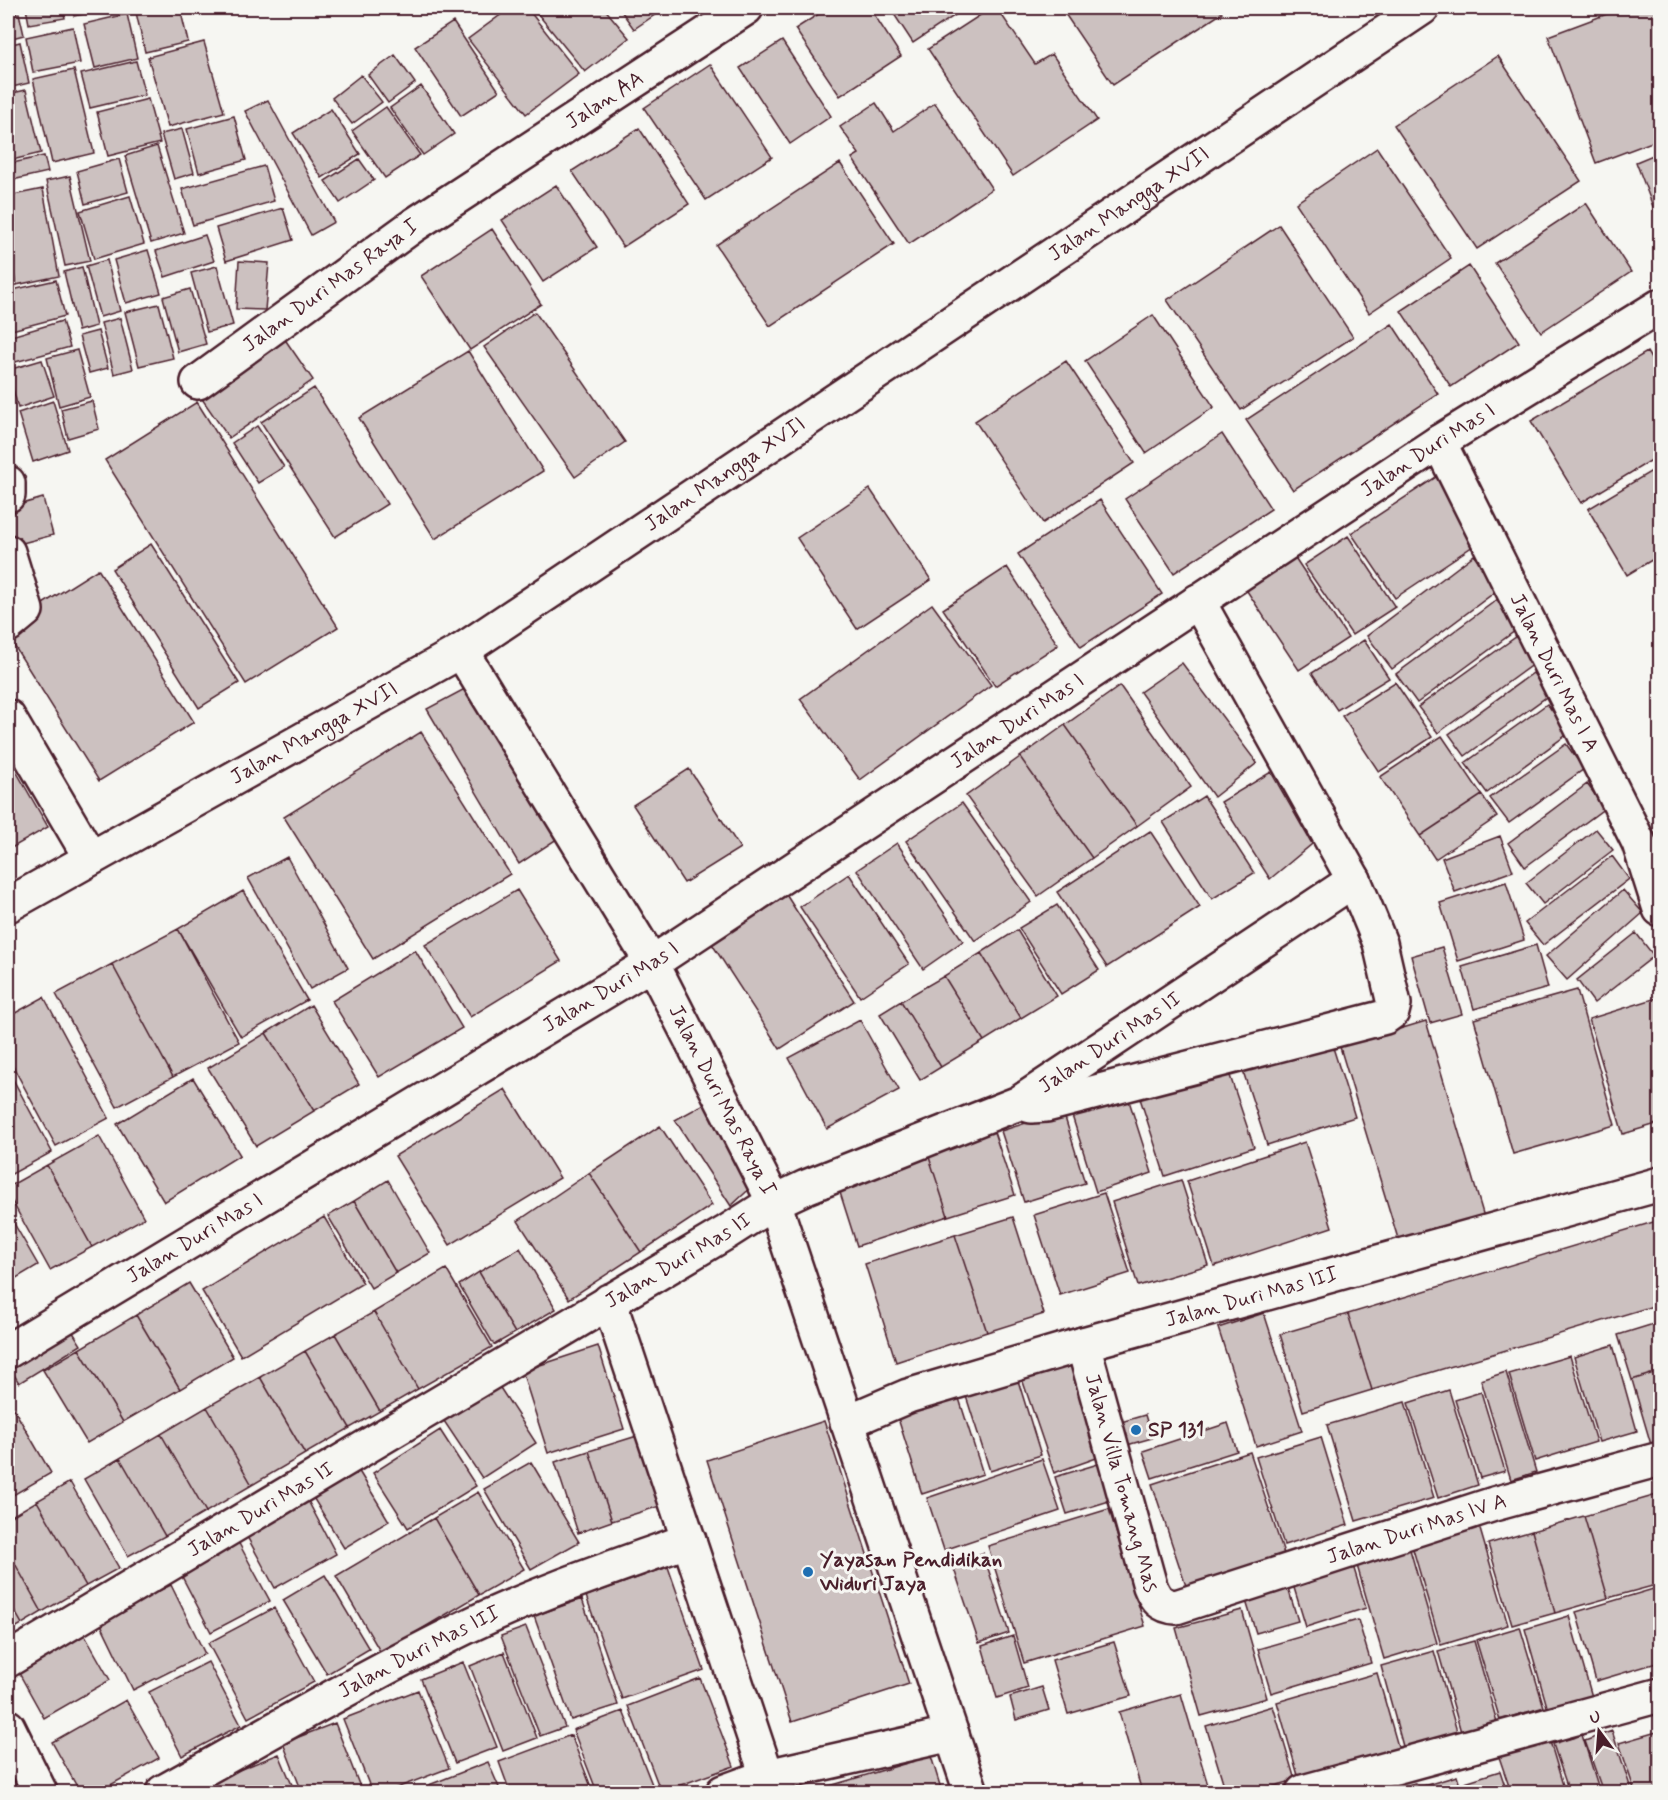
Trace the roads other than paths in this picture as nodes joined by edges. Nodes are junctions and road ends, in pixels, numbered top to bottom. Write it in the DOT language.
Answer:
graph roads {
  1 [pos="746,8"];
  2 [pos="1422,8"];
  3 [pos="464,191"];
  4 [pos="1660,306"];
  5 [pos="198,382"];
  6 [pos="1439,442"];
  7 [pos="8,552"];
  8 [pos="1198,601"];
  9 [pos="8,625"];
  10 [pos="461,651"];
  11 [pos="8,717"];
  12 [pos="90,856"];
  13 [pos="1354,880"];
  14 [pos="8,905"];
  15 [pos="1660,909"];
  16 [pos="651,963"];
  17 [pos="1019,1103"];
  18 [pos="1660,1185"];
  19 [pos="774,1202"];
  20 [pos="609,1301"];
  21 [pos="1083,1344"];
  22 [pos="8,1351"];
  23 [pos="847,1422"];
  24 [pos="1660,1459"];
  25 [pos="689,1540"];
  26 [pos="1176,1607"];
  27 [pos="8,1659"];
  28 [pos="1660,1695"];
  29 [pos="8,1727"];
  30 [pos="952,1734"];
  31 [pos="767,1776"];
  32 [pos="40,1792"];
  33 [pos="163,1792"];
  34 [pos="723,1792"];
  35 [pos="971,1792"];
  36 [pos="1303,1792"];
  1 -- 3 [label="street, Jalan AA"];
  2 -- 10 [label="street, Jalan Mangga XVII"];
  3 -- 5 [label="street, Jalan Duri Mas Raya I"];
  4 -- 6 [label="street, Jalan Duri Mas I"];
  6 -- 8 [label="street, Jalan Duri Mas I"];
  6 -- 15 [label="street, Jalan Duri Mas I A"];
  7 -- 9 [label="street"];
  8 -- 13 [label="street"];
  8 -- 16 [label="street, Jalan Duri Mas I"];
  10 -- 12 [label="street, Jalan Mangga XVII"];
  10 -- 16 [label="street, Jalan Duri Mas Raya I"];
  11 -- 12 [label="street"];
  12 -- 14 [label="street, Jalan Mangga XVII"];
  13 -- 17 [label="street, Jalan Duri Mas II"];
  13 -- 17 [label="street"];
  16 -- 19 [label="street, Jalan Duri Mas Raya I"];
  16 -- 22 [label="street, Jalan Duri Mas I"];
  17 -- 19 [label="street, Jalan Duri Mas II"];
  18 -- 21 [label="street, Jalan Duri Mas III"];
  19 -- 20 [label="street, Jalan Duri Mas II"];
  19 -- 23 [label="street, Jalan Duri Mas Raya I"];
  20 -- 25 [label="street"];
  20 -- 27 [label="street, Jalan Duri Mas II"];
  21 -- 23 [label="street, Jalan Duri Mas III"];
  21 -- 26 [label="street, Jalan Villa Tomang Mas"];
  23 -- 30 [label="street, Jalan Duri Mas Raya I"];
  24 -- 26 [label="street, Jalan Duri Mas IV A"];
  25 -- 31 [label="street"];
  25 -- 33 [label="street, Jalan Duri Mas III"];
  28 -- 36 [label="street"];
  29 -- 32 [label="street"];
  30 -- 31 [label="street"];
  30 -- 35 [label="street, Jalan Duri Mas Raya I"];
  31 -- 34 [label="street"];
}
